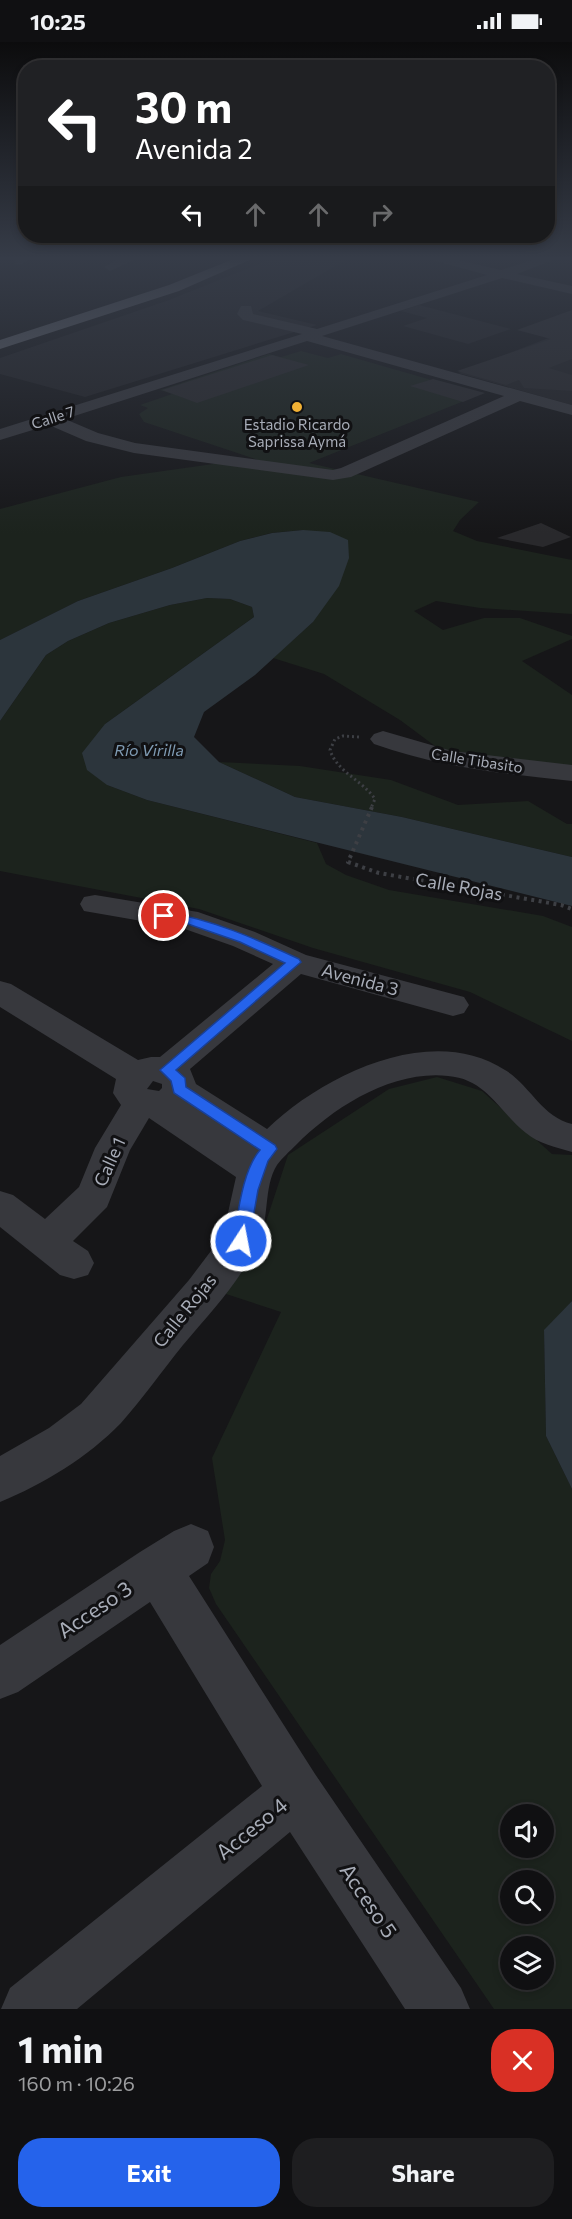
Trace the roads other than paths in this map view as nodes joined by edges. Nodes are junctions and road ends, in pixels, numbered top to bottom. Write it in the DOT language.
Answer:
graph roads {
  1 [pos="267,350"];
  2 [pos="364,350"];
  3 [pos="520,395"];
  4 [pos="571,409"];
  5 [pos="481,413"];
  6 [pos="50,419"];
  7 [pos="0,435"];
  8 [pos="359,449"];
  9 [pos="383,739"];
  10 [pos="572,773"];
  11 [pos="95,904"];
  12 [pos="295,962"];
  13 [pos="0,992"];
  14 [pos="453,1005"];
  15 [pos="156,1089"];
  16 [pos="572,1138"];
  17 [pos="263,1161"];
  18 [pos="0,1206"];
  19 [pos="0,1480"];
  20 [pos="174,1558"];
  21 [pos="0,1674"];
  22 [pos="296,1793"];
  23 [pos="31,2009"];
  24 [pos="440,2009"];
  1 -- 6 [label="street, Calle 7"];
  2 -- 3 [label="street"];
  3 -- 4 [label="street"];
  3 -- 5 [label="street"];
  5 -- 6 [label="street"];
  5 -- 8 [label="street"];
  6 -- 7 [label="street, Calle 7"];
  9 -- 10 [label="street, Calle Tibasito"];
  11 -- 12 [label="street, Avenida 3"];
  12 -- 14 [label="street, Avenida 3"];
  12 -- 15 [label="street, Calle 1"];
  13 -- 15 [label="street"];
  15 -- 17 [label="street"];
  15 -- 18 [label="street, Calle 1"];
  16 -- 17 [label="street, Calle Rojas"];
  17 -- 19 [label="street, Calle Rojas"];
  20 -- 21 [label="street, Acceso 3"];
  20 -- 22 [label="street, Acceso 4"];
  22 -- 23 [label="street, Acceso 4"];
  22 -- 24 [label="street, Acceso 5"];
}
